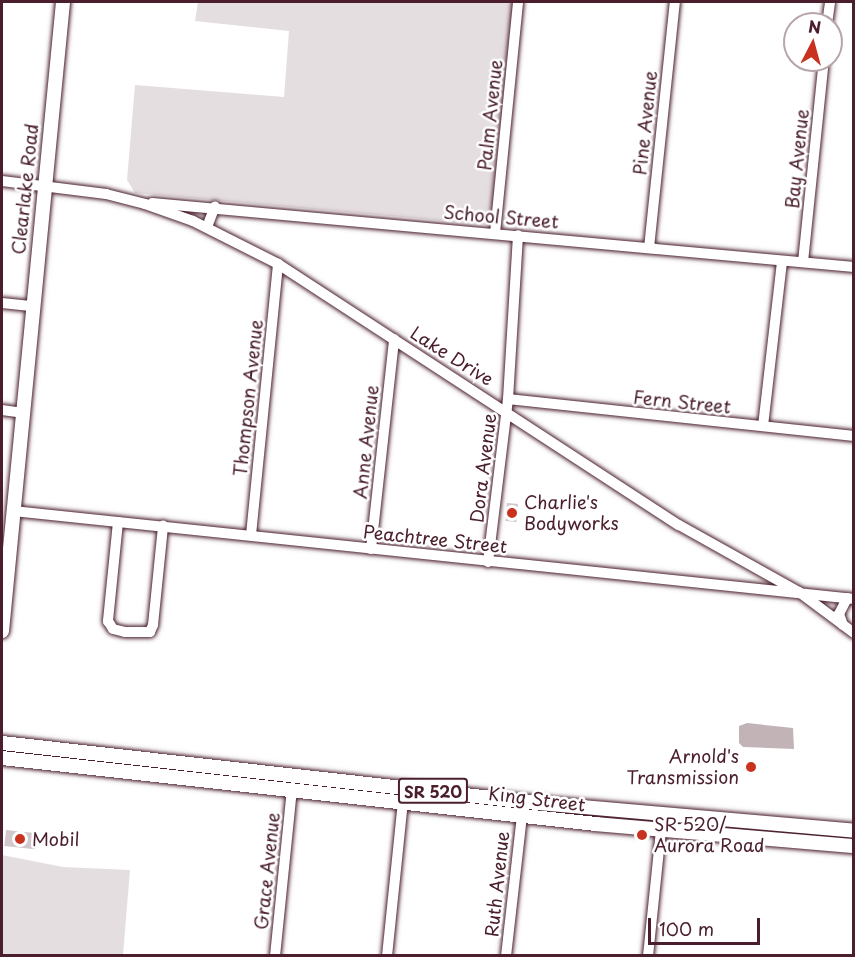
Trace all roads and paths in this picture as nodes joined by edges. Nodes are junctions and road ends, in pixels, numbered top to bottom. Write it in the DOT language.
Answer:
graph roads {
  1 [pos="63,2"];
  2 [pos="518,2"];
  3 [pos="675,2"];
  4 [pos="823,72"];
  5 [pos="2,181"];
  6 [pos="43,185"];
  7 [pos="145,204"];
  8 [pos="215,206"];
  9 [pos="207,227"];
  10 [pos="495,233"];
  11 [pos="518,235"];
  12 [pos="649,248"];
  13 [pos="782,262"];
  14 [pos="803,262"];
  15 [pos="279,264"];
  16 [pos="854,267"];
  17 [pos="2,303"];
  18 [pos="33,306"];
  19 [pos="394,339"];
  20 [pos="520,402"];
  21 [pos="507,404"];
  22 [pos="2,410"];
  23 [pos="23,413"];
  24 [pos="519,418"];
  25 [pos="763,426"];
  26 [pos="854,436"];
  27 [pos="13,511"];
  28 [pos="118,522"];
  29 [pos="163,526"];
  30 [pos="251,535"];
  31 [pos="371,549"];
  32 [pos="488,562"];
  33 [pos="763,572"];
  34 [pos="756,588"];
  35 [pos="799,592"];
  36 [pos="850,598"];
  37 [pos="843,625"];
  38 [pos="2,631"];
  39 [pos="854,633"];
  40 [pos="2,743"];
  41 [pos="2,758"];
  42 [pos="268,788"];
  43 [pos="292,790"];
  44 [pos="403,795"];
  45 [pos="522,816"];
  46 [pos="727,820"];
  47 [pos="820,827"];
  48 [pos="661,830"];
  49 [pos="854,831"];
  50 [pos="749,835"];
  51 [pos="854,846"];
  52 [pos="275,956"];
  53 [pos="387,956"];
  54 [pos="506,956"];
  55 [pos="648,956"];
  1 -- 6 [label="main road, Clearlake Road"];
  2 -- 10 [label="street, Palm Avenue"];
  3 -- 12 [label="street, Pine Avenue"];
  4 -- 14 [label="street, Bay Avenue"];
  5 -- 6 [label="street, Lake Drive"];
  6 -- 7 [label="street, Lake Drive"];
  6 -- 18 [label="main road, Clearlake Road"];
  7 -- 8 [label="street, School Street"];
  7 -- 9 [label="street, Lake Drive"];
  8 -- 9 [label="street"];
  8 -- 10 [label="street, School Street"];
  9 -- 15 [label="street, Lake Drive"];
  10 -- 11 [label="street, School Street"];
  11 -- 12 [label="street, School Street"];
  11 -- 21 [label="street, Dora Avenue"];
  12 -- 13 [label="street, School Street"];
  13 -- 14 [label="street, School Street"];
  13 -- 25 [label="street"];
  14 -- 16 [label="street, School Street"];
  15 -- 19 [label="street, Lake Drive"];
  15 -- 30 [label="street, Thompson Avenue"];
  17 -- 18 [label="street"];
  18 -- 23 [label="main road, Clearlake Road"];
  19 -- 21 [label="street, Lake Drive"];
  19 -- 31 [label="street, Anne Avenue"];
  20 -- 21 [label="street, Fern Street"];
  20 -- 24 [label="street"];
  20 -- 25 [label="street, Fern Street"];
  21 -- 24 [label="street, Lake Drive"];
  21 -- 32 [label="street, Dora Avenue"];
  22 -- 23 [label="street"];
  23 -- 27 [label="main road, Clearlake Road"];
  24 -- 33 [label="street, Lake Drive"];
  25 -- 26 [label="street, Fern Street"];
  27 -- 28 [label="street, Peachtree Street"];
  27 -- 38 [label="main road, Clearlake Road"];
  28 -- 29 [label="street, Peachtree Street"];
  28 -- 29 [label="street"];
  29 -- 30 [label="street, Peachtree Street"];
  30 -- 31 [label="street, Peachtree Street"];
  31 -- 32 [label="street, Peachtree Street"];
  32 -- 34 [label="street, Peachtree Street"];
  33 -- 34 [label="street"];
  33 -- 35 [label="street, Lake Drive"];
  34 -- 35 [label="street, Peachtree Street"];
  35 -- 36 [label="street, Peachtree Street"];
  35 -- 37 [label="street, Lake Drive"];
  36 -- 37 [label="street"];
  37 -- 39 [label="street, Lake Drive"];
  40 -- 44 [label="main road, King Street / SR 520"];
  41 -- 42 [label="main road, King Street / SR 520"];
  42 -- 43 [label="main road, King Street / SR 520"];
  42 -- 44 [label="main road"];
  43 -- 44 [label="main road, King Street / SR 520"];
  43 -- 52 [label="street, Grace Avenue"];
  44 -- 45 [label="main road, King Street / SR 520"];
  44 -- 46 [label="main road, King Street / SR 520"];
  44 -- 53 [label="street"];
  45 -- 48 [label="main road, King Street / SR 520"];
  45 -- 54 [label="street, Ruth Avenue"];
  46 -- 47 [label="main road, King Street / SR 520"];
  46 -- 48 [label="main road"];
  47 -- 49 [label="main road, King Street / SR 520"];
  47 -- 50 [label="main road"];
  48 -- 50 [label="main road, King Street / SR 520"];
  48 -- 55 [label="street"];
  50 -- 51 [label="main road, King Street / SR 520"];
}
